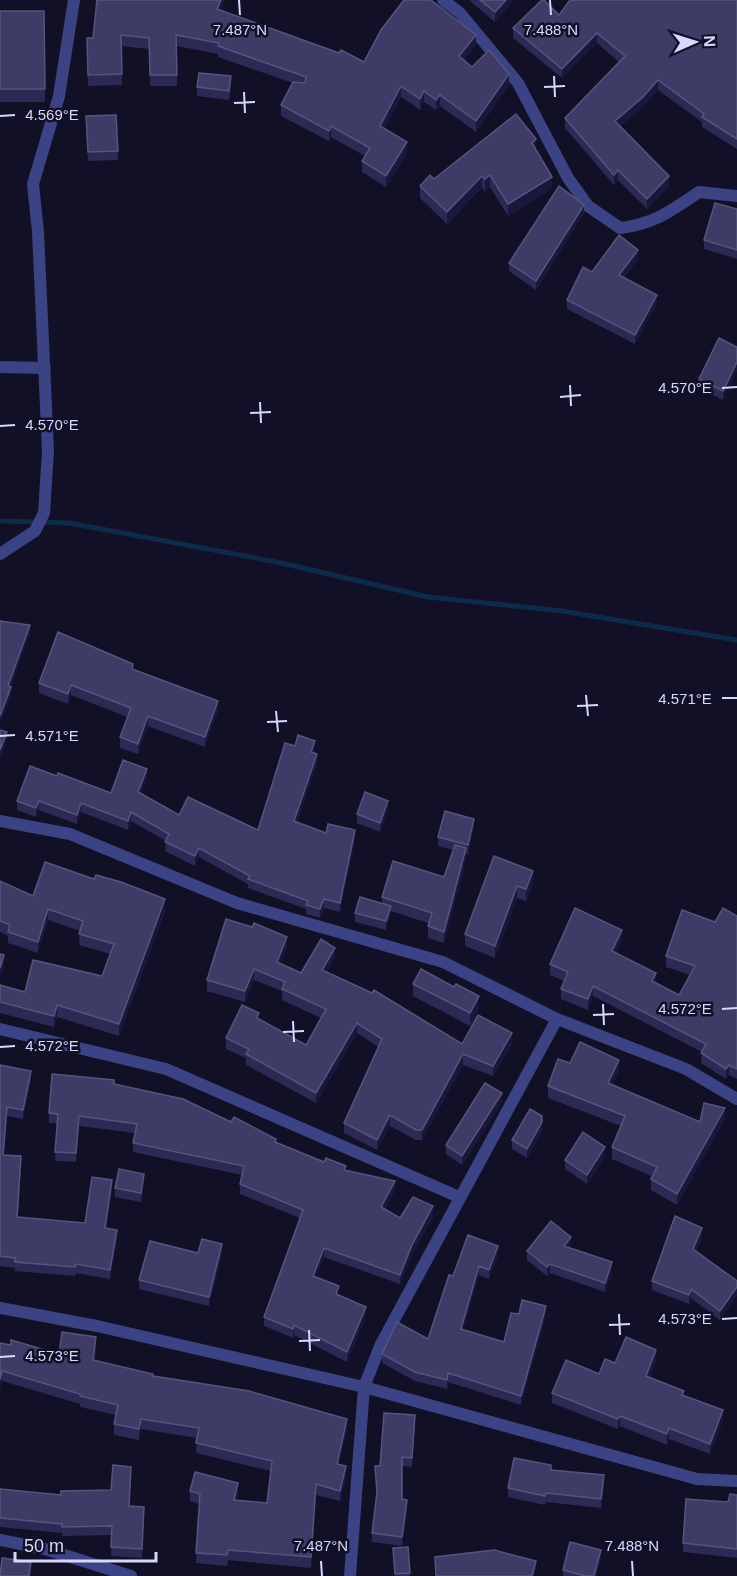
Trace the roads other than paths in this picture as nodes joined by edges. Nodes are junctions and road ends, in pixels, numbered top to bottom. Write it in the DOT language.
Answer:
graph roads {
  1 [pos="74,0"];
  2 [pos="443,0"];
  3 [pos="737,196"];
  4 [pos="0,367"];
  5 [pos="45,368"];
  6 [pos="0,554"];
  7 [pos="0,821"];
  8 [pos="557,1019"];
  9 [pos="0,1029"];
  10 [pos="737,1099"];
  11 [pos="459,1197"];
  12 [pos="0,1308"];
  13 [pos="364,1387"];
  14 [pos="737,1481"];
  15 [pos="0,1540"];
  16 [pos="131,1576"];
  17 [pos="350,1576"];
  1 -- 5 [label="street"];
  2 -- 3 [label="street"];
  4 -- 5 [label="street"];
  5 -- 6 [label="street"];
  7 -- 8 [label="street"];
  8 -- 10 [label="street"];
  8 -- 11 [label="street"];
  9 -- 11 [label="street"];
  11 -- 13 [label="street"];
  12 -- 13 [label="street"];
  13 -- 14 [label="street"];
  13 -- 17 [label="street"];
  15 -- 16 [label="street"];
}
